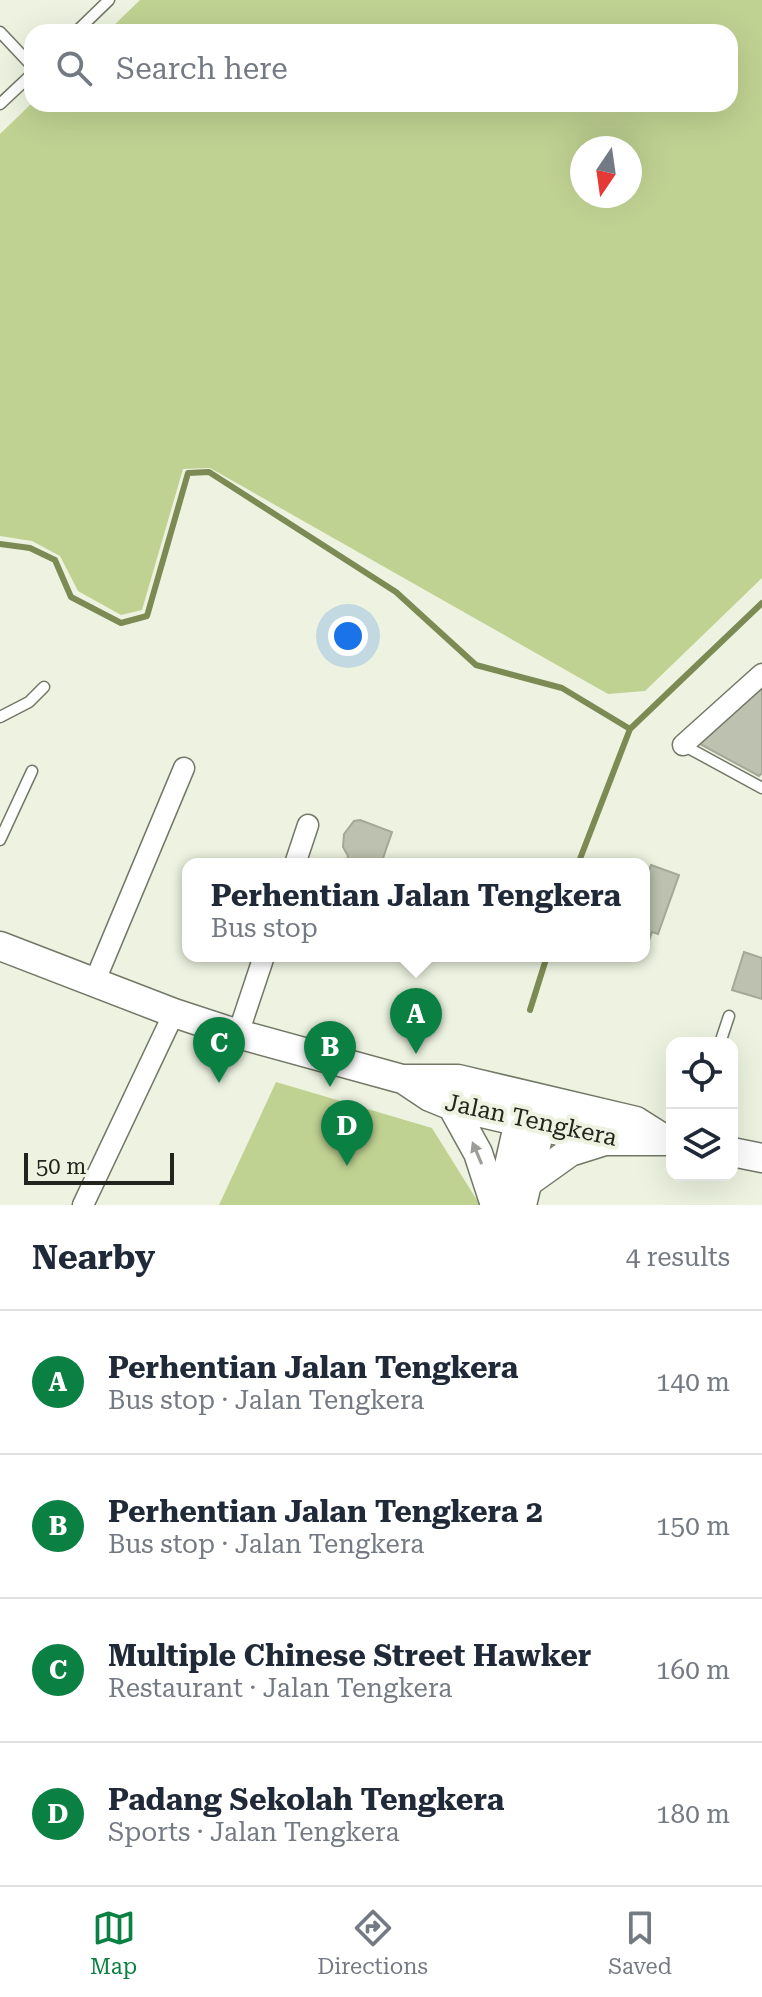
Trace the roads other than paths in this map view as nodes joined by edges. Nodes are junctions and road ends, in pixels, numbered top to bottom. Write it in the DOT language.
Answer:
graph roads {
  1 [pos="109,0"];
  2 [pos="84,24"];
  3 [pos="0,32"];
  4 [pos="24,58"];
  5 [pos="24,82"];
  6 [pos="0,104"];
  7 [pos="762,674"];
  8 [pos="44,687"];
  9 [pos="0,717"];
  10 [pos="683,745"];
  11 [pos="184,768"];
  12 [pos="32,771"];
  13 [pos="762,788"];
  14 [pos="308,825"];
  15 [pos="0,840"];
  16 [pos="297,858"];
  17 [pos="0,946"];
  18 [pos="262,962"];
  19 [pos="94,983"];
  20 [pos="174,1013"];
  21 [pos="729,1016"];
  22 [pos="238,1034"];
  23 [pos="722,1037"];
  24 [pos="402,1079"];
  25 [pos="452,1106"];
  26 [pos="533,1111"];
  27 [pos="666,1139"];
  28 [pos="606,1141"];
  29 [pos="666,1141"];
  30 [pos="738,1153"];
  31 [pos="762,1158"];
  32 [pos="526,1194"];
  33 [pos="83,1205"];
  34 [pos="497,1205"];
  1 -- 2 [label="lane"];
  3 -- 4 [label="lane"];
  5 -- 6 [label="lane"];
  7 -- 10 [label="street"];
  8 -- 9 [label="lane"];
  10 -- 13 [label="lane"];
  11 -- 19 [label="street"];
  12 -- 15 [label="lane"];
  14 -- 16 [label="street"];
  17 -- 19 [label="main road, Jalan Tengkera"];
  18 -- 22 [label="street"];
  19 -- 20 [label="main road, Jalan Tengkera"];
  20 -- 22 [label="main road, Jalan Tengkera"];
  20 -- 33 [label="street"];
  21 -- 23 [label="lane"];
  22 -- 24 [label="main road, Jalan Tengkera"];
  24 -- 25 [label="main road, Jalan Tengkera"];
  24 -- 26 [label="main road, Jalan Tengkera"];
  25 -- 26 [label="main road, Jalan Tengkera"];
  34 -- 25 [label="main road, one-way"];
  26 -- 27 [label="main road, Jalan Tengkera"];
  26 -- 28 [label="main road, Jalan Tengkera"];
  26 -- 32 [label="street"];
  26 -- 34 [label="street"];
  28 -- 29 [label="main road, Jalan Tengkera"];
  28 -- 32 [label="main road"];
  30 -- 31 [label="main road"];
}
